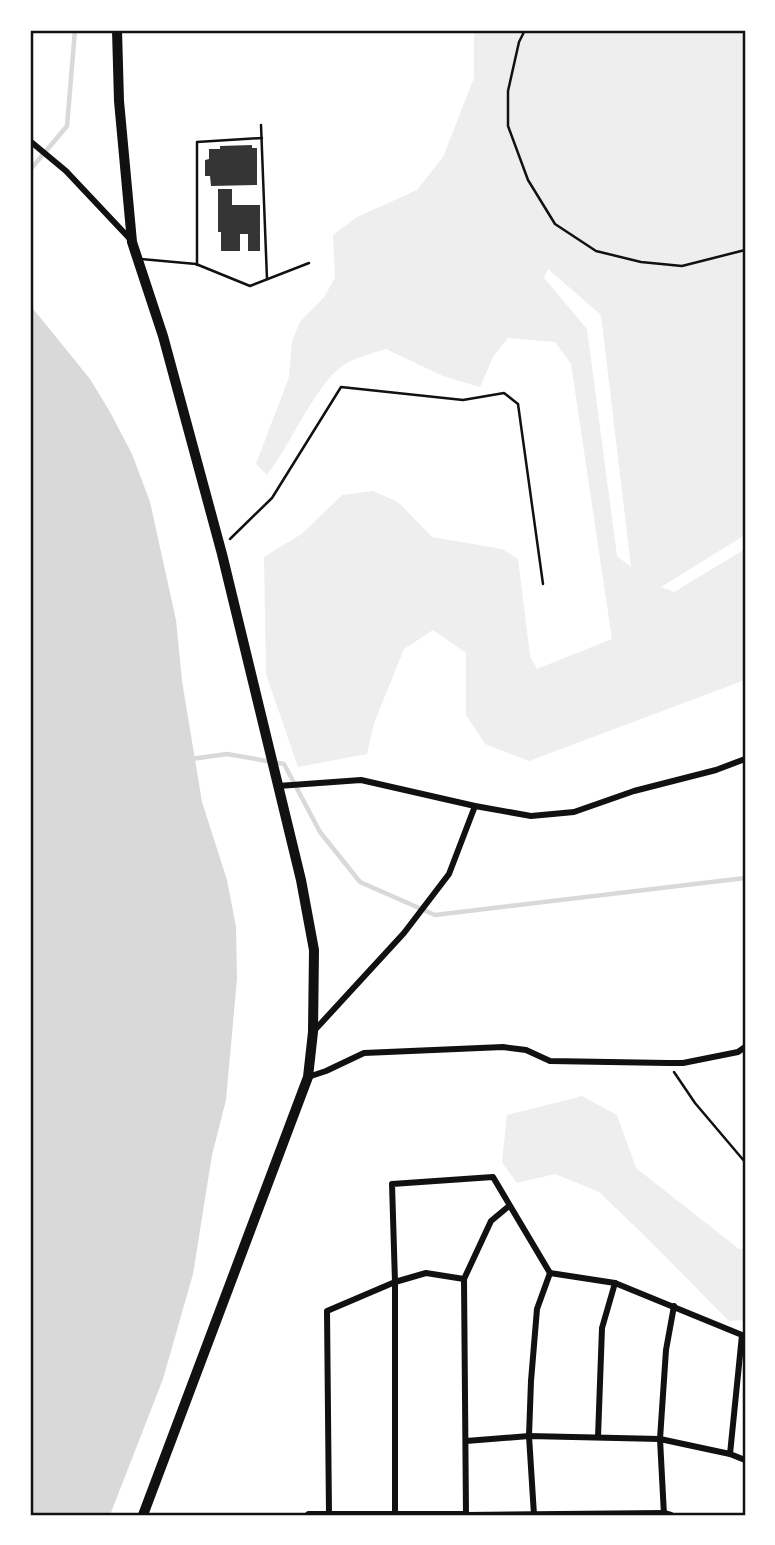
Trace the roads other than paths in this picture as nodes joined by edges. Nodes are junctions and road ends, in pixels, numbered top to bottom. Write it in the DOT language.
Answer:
graph roads {
  1 [pos="117,30"];
  2 [pos="525,30"];
  3 [pos="261,125"];
  4 [pos="262,138"];
  5 [pos="30,141"];
  6 [pos="132,242"];
  7 [pos="745,250"];
  8 [pos="138,259"];
  9 [pos="309,263"];
  10 [pos="197,265"];
  11 [pos="267,279"];
  12 [pos="745,759"];
  13 [pos="278,786"];
  14 [pos="475,806"];
  15 [pos="313,1032"];
  16 [pos="745,1047"];
  17 [pos="308,1077"];
  18 [pos="509,1206"];
  19 [pos="550,1273"];
  20 [pos="464,1279"];
  21 [pos="395,1282"];
  22 [pos="615,1283"];
  23 [pos="674,1306"];
  24 [pos="529,1436"];
  25 [pos="598,1437"];
  26 [pos="660,1439"];
  27 [pos="466,1441"];
  28 [pos="730,1454"];
  29 [pos="745,1460"];
  30 [pos="598,1514"];
  31 [pos="666,1514"];
  32 [pos="143,1515"];
  33 [pos="309,1515"];
  34 [pos="329,1515"];
  35 [pos="396,1515"];
  36 [pos="466,1515"];
  37 [pos="534,1515"];
  1 -- 6 [label="main road"];
  2 -- 7 [label="lane"];
  3 -- 4 [label="lane"];
  4 -- 10 [label="lane"];
  4 -- 11 [label="lane"];
  5 -- 6 [label="street"];
  6 -- 8 [label="main road"];
  8 -- 10 [label="lane"];
  8 -- 13 [label="main road"];
  9 -- 11 [label="lane"];
  10 -- 11 [label="lane"];
  12 -- 14 [label="street"];
  13 -- 14 [label="street"];
  13 -- 15 [label="main road"];
  14 -- 15 [label="street"];
  15 -- 17 [label="main road"];
  16 -- 17 [label="street"];
  17 -- 32 [label="main road"];
  18 -- 19 [label="street"];
  18 -- 20 [label="street"];
  18 -- 21 [label="street"];
  19 -- 22 [label="street"];
  19 -- 24 [label="street"];
  20 -- 21 [label="street"];
  20 -- 27 [label="street"];
  21 -- 34 [label="street"];
  21 -- 35 [label="street"];
  22 -- 23 [label="street"];
  22 -- 25 [label="street"];
  23 -- 26 [label="street"];
  23 -- 28 [label="street"];
  24 -- 25 [label="street"];
  24 -- 27 [label="street"];
  24 -- 37 [label="street"];
  25 -- 26 [label="street"];
  26 -- 28 [label="street"];
  26 -- 31 [label="street"];
  27 -- 36 [label="street"];
  28 -- 29 [label="street"];
  30 -- 31 [label="street"];
  30 -- 37 [label="street"];
  33 -- 34 [label="street"];
  34 -- 35 [label="street"];
  35 -- 36 [label="street"];
  36 -- 37 [label="street"];
}
